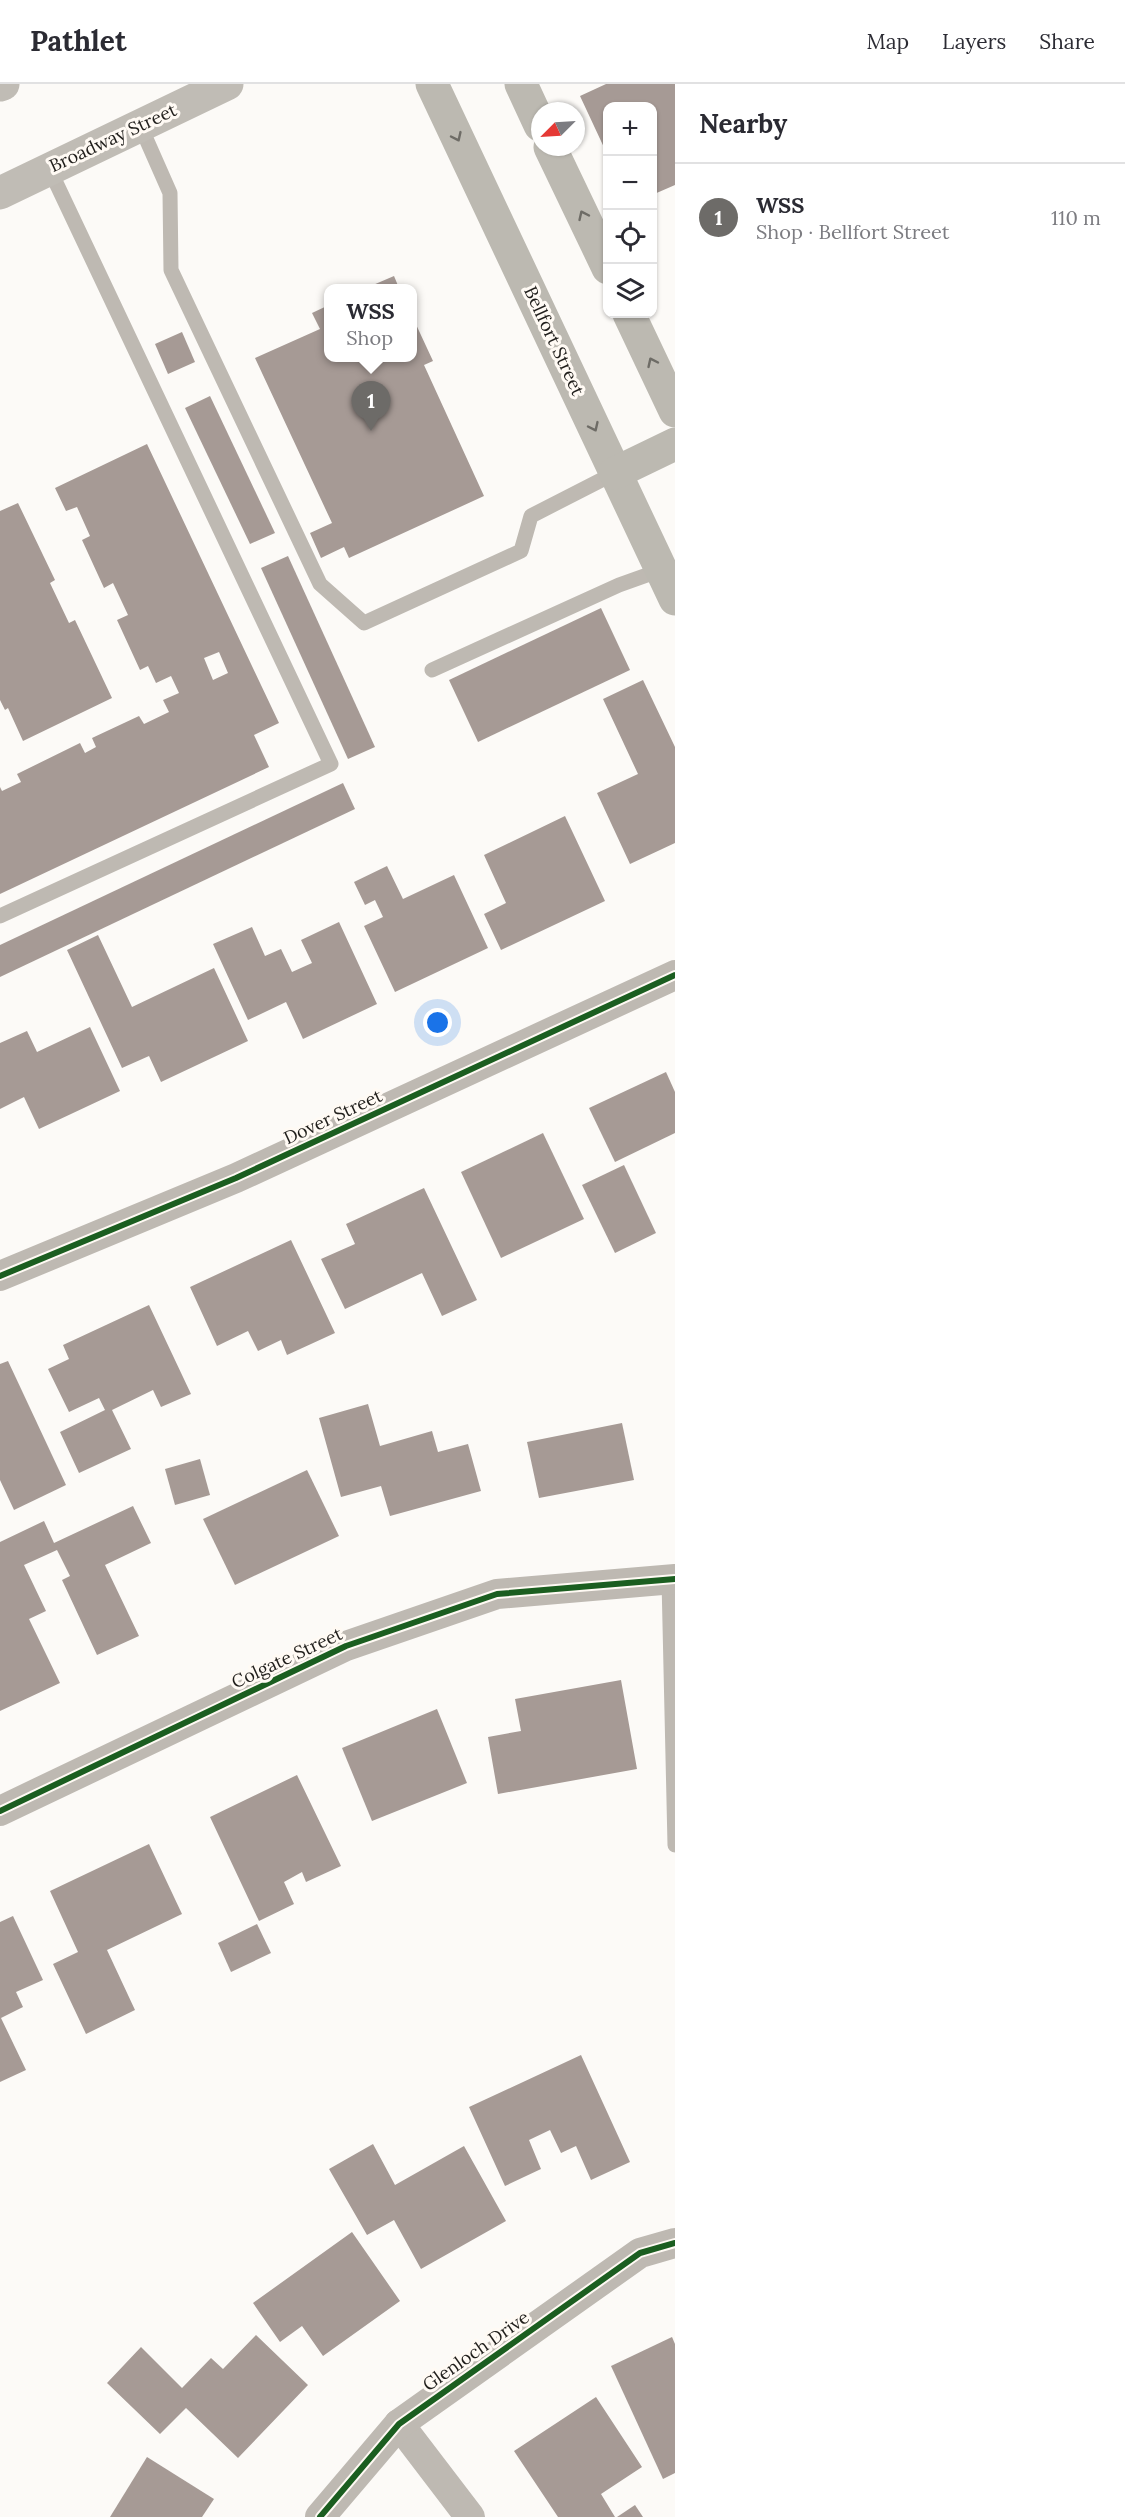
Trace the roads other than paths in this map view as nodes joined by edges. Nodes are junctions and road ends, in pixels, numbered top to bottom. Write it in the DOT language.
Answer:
graph roads {
  1 [pos="227,84"];
  2 [pos="432,84"];
  3 [pos="521,84"];
  4 [pos="531,106"];
  5 [pos="140,125"];
  6 [pos="554,156"];
  7 [pos="50,168"];
  8 [pos="0,193"];
  9 [pos="606,264"];
  10 [pos="631,318"];
  11 [pos="675,411"];
  12 [pos="675,444"];
  13 [pos="615,473"];
  14 [pos="668,585"];
  15 [pos="432,669"];
  16 [pos="0,916"];
  17 [pos="675,975"];
  18 [pos="0,1276"];
  19 [pos="672,1579"];
  20 [pos="0,1811"];
  21 [pos="675,1845"];
  22 [pos="675,2243"];
  23 [pos="399,2424"];
  24 [pos="320,2517"];
  25 [pos="470,2517"];
  1 -- 5 [label="main road, Broadway Street"];
  2 -- 13 [label="main road, Bellfort Street, one-way"];
  3 -- 4 [label="main road"];
  5 -- 7 [label="main road, Broadway Street"];
  5 -- 13 [label="lane"];
  9 -- 6 [label="main road, one-way"];
  7 -- 8 [label="main road, Broadway Street"];
  7 -- 16 [label="lane"];
  11 -- 10 [label="main road, one-way"];
  12 -- 13 [label="main road"];
  13 -- 14 [label="main road, Bellfort Street"];
  14 -- 15 [label="lane"];
  17 -- 18 [label="street, Dover Street"];
  19 -- 20 [label="street, Colgate Street"];
  19 -- 21 [label="lane"];
  22 -- 23 [label="street, Glenloch Drive"];
  23 -- 24 [label="street, Glenloch Drive"];
  23 -- 25 [label="street"];
}
